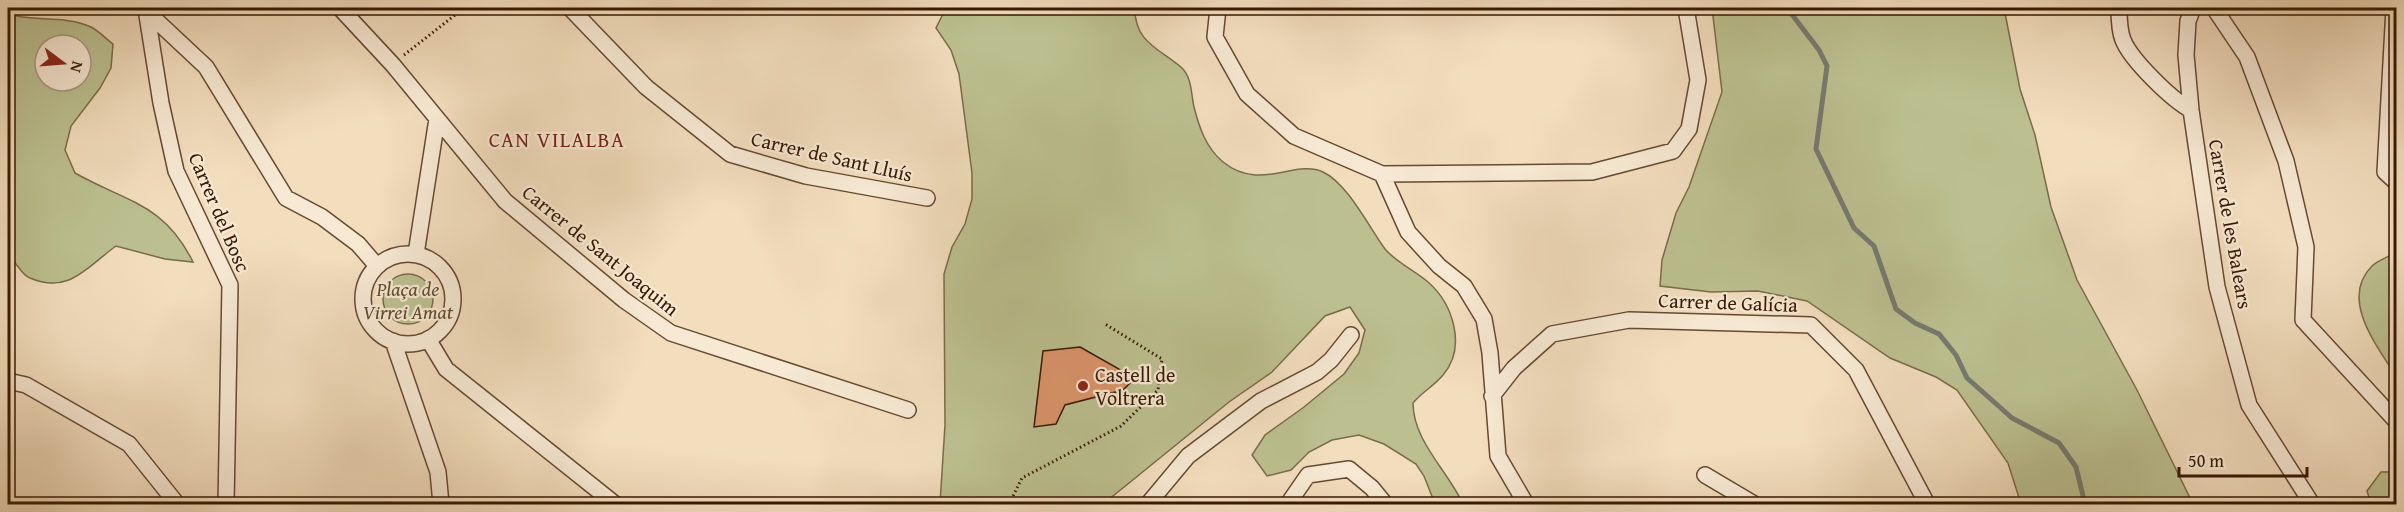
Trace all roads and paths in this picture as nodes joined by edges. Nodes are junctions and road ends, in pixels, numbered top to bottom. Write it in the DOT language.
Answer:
graph roads {
  1 [pos="145,8"];
  2 [pos="340,8"];
  3 [pos="464,8"];
  4 [pos="570,8"];
  5 [pos="1218,8"];
  6 [pos="1686,8"];
  7 [pos="2119,8"];
  8 [pos="2193,8"];
  9 [pos="2214,8"];
  10 [pos="2394,8"];
  11 [pos="393,65"];
  12 [pos="2191,110"];
  13 [pos="437,119"];
  14 [pos="1382,174"];
  15 [pos="2397,182"];
  16 [pos="927,198"];
  17 [pos="416,254"];
  18 [pos="377,266"];
  19 [pos="1104,324"];
  20 [pos="1351,334"];
  21 [pos="428,339"];
  22 [pos="393,341"];
  23 [pos="8,381"];
  24 [pos="1492,396"];
  25 [pos="908,410"];
  26 [pos="2397,422"];
  27 [pos="1705,475"];
  28 [pos="177,504"];
  29 [pos="225,504"];
  30 [pos="441,504"];
  31 [pos="615,504"];
  32 [pos="1009,504"];
  33 [pos="1148,504"];
  34 [pos="1292,504"];
  35 [pos="1385,504"];
  36 [pos="1526,504"];
  37 [pos="1754,504"];
  38 [pos="1927,504"];
  39 [pos="2312,504"];
  1 -- 18 [label="street"];
  1 -- 29 [label="street, Carrer del Bosc"];
  2 -- 11 [label="street, Carrer de Sant Joaquim"];
  3 -- 11 [label="path"];
  4 -- 16 [label="street, Carrer de Sant Lluís"];
  5 -- 14 [label="street"];
  6 -- 14 [label="street"];
  7 -- 12 [label="street"];
  8 -- 12 [label="street, Carrer de les Balears"];
  9 -- 26 [label="street"];
  10 -- 15 [label="street"];
  11 -- 13 [label="street, Carrer de Sant Joaquim"];
  12 -- 39 [label="street, Carrer de les Balears"];
  13 -- 17 [label="street"];
  13 -- 25 [label="street, Carrer de Sant Joaquim"];
  14 -- 24 [label="street"];
  17 -- 18 [label="street"];
  17 -- 21 [label="street"];
  18 -- 22 [label="street"];
  19 -- 32 [label="path"];
  20 -- 33 [label="street"];
  21 -- 22 [label="street"];
  21 -- 31 [label="street"];
  22 -- 30 [label="street"];
  23 -- 28 [label="street"];
  24 -- 36 [label="street"];
  24 -- 38 [label="street, Carrer de Galícia"];
  27 -- 37 [label="street"];
  34 -- 35 [label="street"];
}
